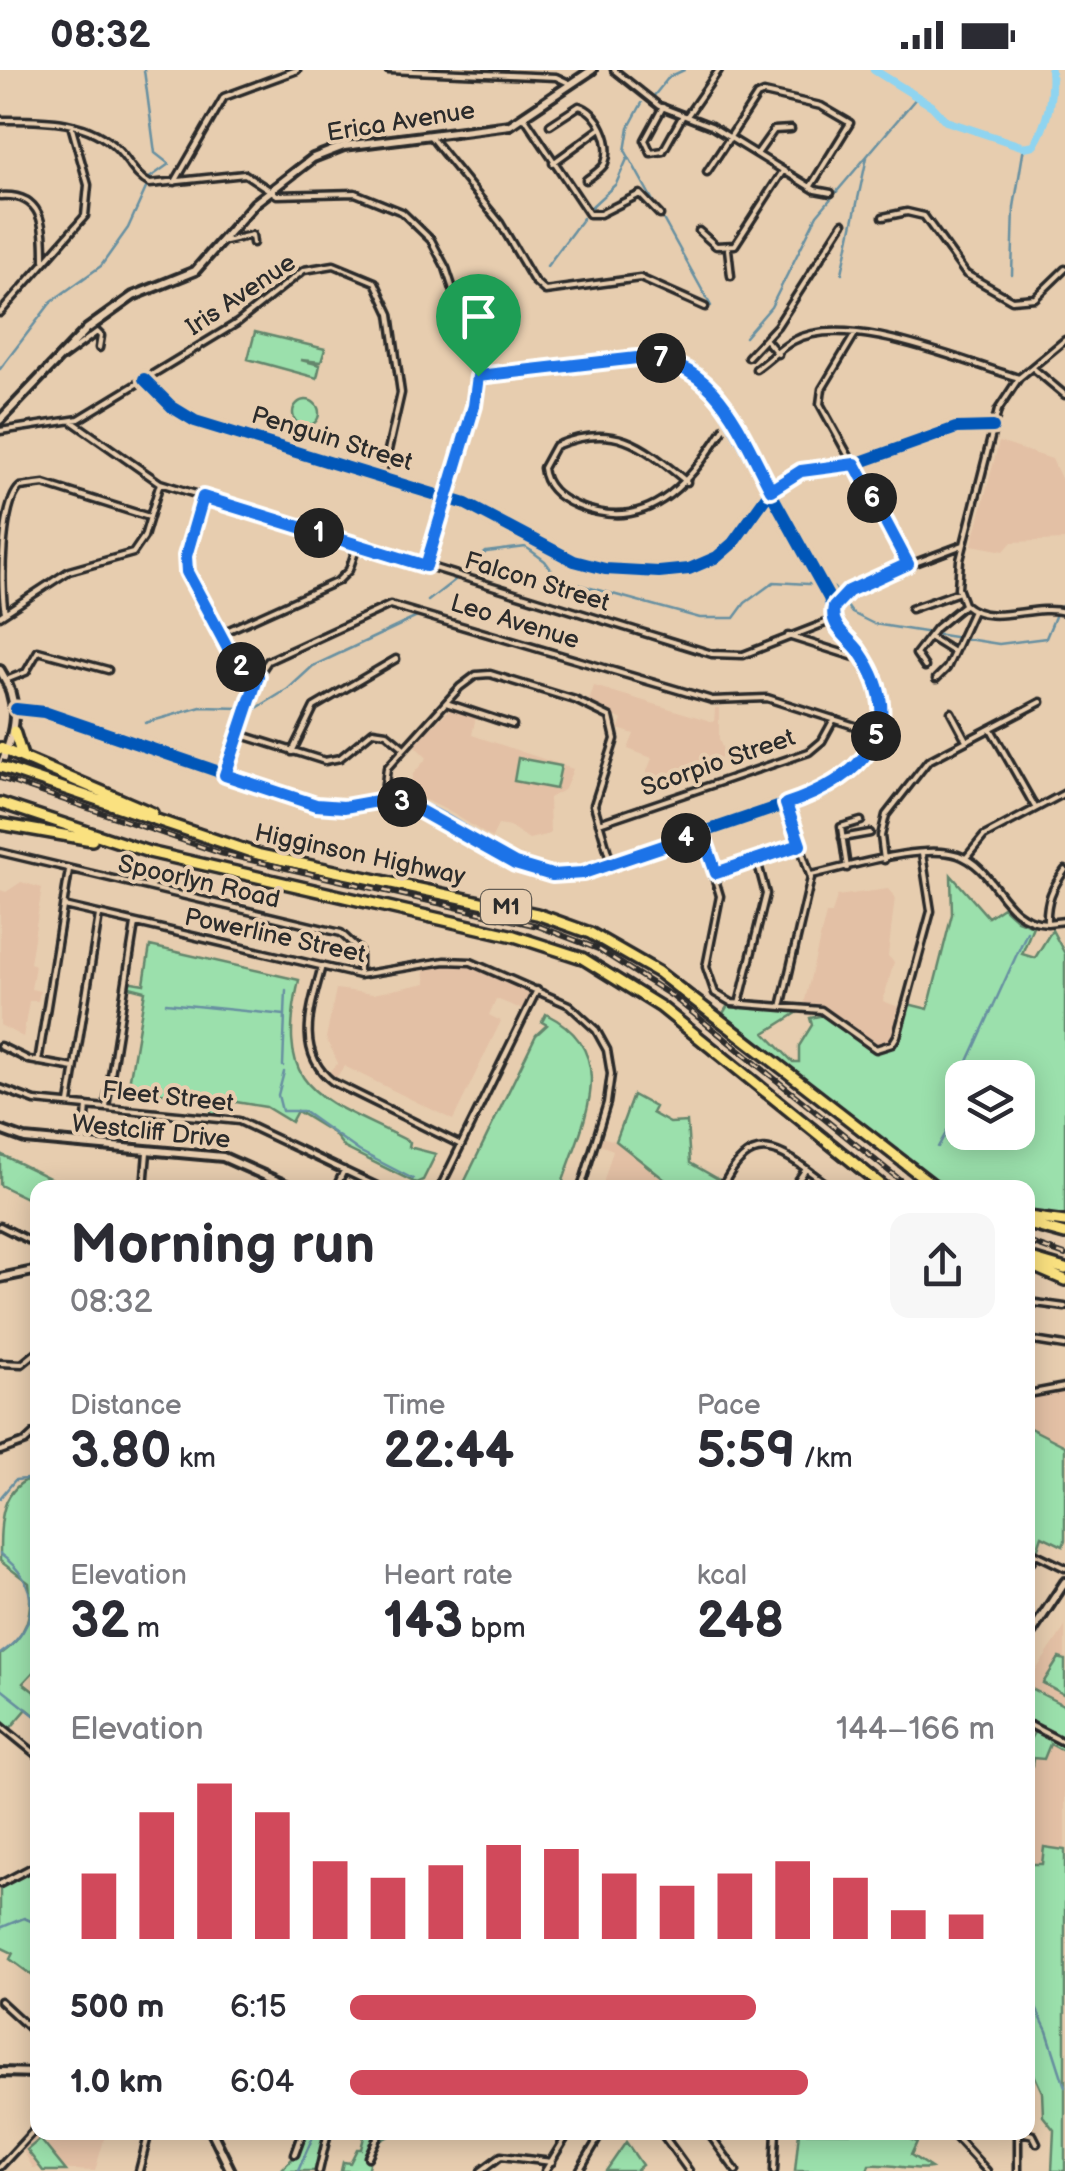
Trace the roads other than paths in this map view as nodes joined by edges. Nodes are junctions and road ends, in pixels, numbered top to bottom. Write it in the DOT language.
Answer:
graph roads {
  1 [pos="297,70"];
  2 [pos="388,70"];
  3 [pos="592,70"];
  4 [pos="614,70"];
  5 [pos="719,70"];
  6 [pos="571,84"];
  7 [pos="663,107"];
  8 [pos="685,116"];
  9 [pos="524,118"];
  10 [pos="0,120"];
  11 [pos="71,125"];
  12 [pos="550,125"];
  13 [pos="600,128"];
  14 [pos="791,129"];
  15 [pos="430,136"];
  16 [pos="730,138"];
  17 [pos="757,154"];
  18 [pos="554,163"];
  19 [pos="783,170"];
  20 [pos="707,172"];
  21 [pos="586,180"];
  22 [pos="175,182"];
  23 [pos="811,186"];
  24 [pos="270,190"];
  25 [pos="831,193"];
  26 [pos="0,196"];
  27 [pos="660,215"];
  28 [pos="883,217"];
  29 [pos="842,223"];
  30 [pos="699,231"];
  31 [pos="221,242"];
  32 [pos="253,243"];
  33 [pos="728,249"];
  34 [pos="44,260"];
  35 [pos="1065,270"];
  36 [pos="731,276"];
  37 [pos="705,307"];
  38 [pos="0,313"];
  39 [pos="855,334"];
  40 [pos="766,340"];
  41 [pos="1065,340"];
  42 [pos="99,348"];
  43 [pos="778,354"];
  44 [pos="58,356"];
  45 [pos="748,357"];
  46 [pos="1033,368"];
  47 [pos="756,370"];
  48 [pos="478,376"];
  49 [pos="1019,378"];
  50 [pos="144,379"];
  51 [pos="1065,396"];
  52 [pos="732,417"];
  53 [pos="0,420"];
  54 [pos="73,422"];
  55 [pos="993,427"];
  56 [pos="0,432"];
  57 [pos="855,464"];
  58 [pos="382,477"];
  59 [pos="687,482"];
  60 [pos="160,483"];
  61 [pos="771,490"];
  62 [pos="203,497"];
  63 [pos="446,498"];
  64 [pos="150,517"];
  65 [pos="357,545"];
  66 [pos="964,545"];
  67 [pos="908,564"];
  68 [pos="426,566"];
  69 [pos="958,592"];
  70 [pos="964,604"];
  71 [pos="834,607"];
  72 [pos="912,609"];
  73 [pos="973,611"];
  74 [pos="1065,612"];
  75 [pos="2,614"];
  76 [pos="833,620"];
  77 [pos="220,634"];
  78 [pos="786,634"];
  79 [pos="932,638"];
  80 [pos="952,651"];
  81 [pos="396,659"];
  82 [pos="864,660"];
  83 [pos="925,667"];
  84 [pos="0,670"];
  85 [pos="108,670"];
  86 [pos="258,676"];
  87 [pos="936,679"];
  88 [pos="6,680"];
  89 [pos="1040,702"];
  90 [pos="446,704"];
  91 [pos="16,709"];
  92 [pos="951,712"];
  93 [pos="834,719"];
  94 [pos="513,725"];
  95 [pos="992,730"];
  96 [pos="14,731"];
  97 [pos="877,733"];
  98 [pos="239,734"];
  99 [pos="966,740"];
  100 [pos="405,748"];
  101 [pos="4,749"];
  102 [pos="292,752"];
  103 [pos="22,756"];
  104 [pos="2,768"];
  105 [pos="225,775"];
  106 [pos="1065,792"];
  107 [pos="383,800"];
  108 [pos="0,803"];
  109 [pos="786,804"];
  110 [pos="1035,807"];
  111 [pos="599,822"];
  112 [pos="861,822"];
  113 [pos="0,824"];
  114 [pos="870,832"];
  115 [pos="702,833"];
  116 [pos="205,836"];
  117 [pos="842,838"];
  118 [pos="800,845"];
  119 [pos="0,852"];
  120 [pos="149,852"];
  121 [pos="922,854"];
  122 [pos="966,858"];
  123 [pos="758,860"];
  124 [pos="884,860"];
  125 [pos="612,864"];
  126 [pos="847,868"];
  127 [pos="69,870"];
  128 [pos="1065,870"];
  129 [pos="716,873"];
  130 [pos="811,874"];
  131 [pos="64,906"];
  132 [pos="100,915"];
  133 [pos="1065,921"];
  134 [pos="136,923"];
  135 [pos="1047,923"];
  136 [pos="322,966"];
  137 [pos="359,974"];
  138 [pos="538,990"];
  139 [pos="738,1004"];
  140 [pos="781,1007"];
  141 [pos="0,1046"];
  142 [pos="38,1062"];
  143 [pos="74,1068"];
  144 [pos="0,1088"];
  145 [pos="69,1104"];
  146 [pos="88,1106"];
  147 [pos="106,1108"];
  148 [pos="0,1130"];
  149 [pos="84,1144"];
  150 [pos="461,1145"];
  151 [pos="147,1150"];
  152 [pos="806,1169"];
  153 [pos="344,1170"];
  154 [pos="145,1180"];
  155 [pos="276,1180"];
  156 [pos="340,1180"];
  157 [pos="364,1180"];
  158 [pos="444,1180"];
  159 [pos="583,1180"];
  160 [pos="726,1180"];
  161 [pos="798,1180"];
  162 [pos="821,1180"];
  163 [pos="875,1180"];
  164 [pos="927,1180"];
  165 [pos="1035,1218"];
  166 [pos="1065,1222"];
  167 [pos="0,1226"];
  168 [pos="1035,1226"];
  169 [pos="1065,1234"];
  170 [pos="30,1241"];
  171 [pos="1035,1263"];
  172 [pos="1035,1265"];
  173 [pos="1065,1269"];
  174 [pos="30,1272"];
  175 [pos="0,1278"];
  176 [pos="1065,1280"];
  177 [pos="1035,1303"];
  178 [pos="1065,1307"];
  179 [pos="1035,1341"];
  180 [pos="1065,1346"];
  181 [pos="30,1358"];
  182 [pos="0,1362"];
  183 [pos="1065,1387"];
  184 [pos="1035,1393"];
  185 [pos="30,1437"];
  186 [pos="0,1451"];
  187 [pos="1036,1554"];
  188 [pos="1065,1568"];
  189 [pos="1065,1582"];
  190 [pos="1035,1627"];
  191 [pos="0,1724"];
  192 [pos="1035,1728"];
  193 [pos="1065,1743"];
  194 [pos="30,1749"];
  195 [pos="30,1868"];
  196 [pos="0,1884"];
  197 [pos="0,2001"];
  198 [pos="30,2029"];
  199 [pos="0,2072"];
  200 [pos="30,2073"];
  201 [pos="30,2135"];
  202 [pos="1035,2138"];
  203 [pos="147,2140"];
  204 [pos="216,2140"];
  205 [pos="300,2140"];
  206 [pos="326,2140"];
  207 [pos="376,2140"];
  208 [pos="564,2140"];
  209 [pos="597,2140"];
  210 [pos="667,2140"];
  211 [pos="714,2140"];
  212 [pos="776,2140"];
  213 [pos="958,2140"];
  214 [pos="1020,2140"];
  215 [pos="1038,2143"];
  216 [pos="296,2154"];
  217 [pos="368,2157"];
  218 [pos="552,2162"];
  219 [pos="684,2164"];
  220 [pos="0,2167"];
  221 [pos="139,2171"];
  222 [pos="230,2171"];
  223 [pos="319,2171"];
  224 [pos="481,2171"];
  225 [pos="545,2171"];
  226 [pos="580,2171"];
  227 [pos="676,2171"];
  228 [pos="689,2171"];
  229 [pos="736,2171"];
  230 [pos="774,2171"];
  231 [pos="987,2171"];
  232 [pos="1018,2171"];
  1 -- 22 [label="street"];
  2 -- 6 [label="street"];
  3 -- 6 [label="street, Erica Avenue"];
  4 -- 7 [label="street"];
  5 -- 8 [label="street"];
  6 -- 9 [label="street, Erica Avenue"];
  7 -- 8 [label="street"];
  7 -- 8 [label="street"];
  8 -- 16 [label="street"];
  9 -- 15 [label="street, Erica Avenue"];
  9 -- 18 [label="street"];
  10 -- 11 [label="street"];
  11 -- 22 [label="street"];
  11 -- 34 [label="street"];
  12 -- 13 [label="street"];
  13 -- 18 [label="street"];
  13 -- 21 [label="street"];
  14 -- 17 [label="street"];
  15 -- 24 [label="street, Erica Avenue"];
  15 -- 37 [label="street"];
  16 -- 17 [label="street"];
  16 -- 20 [label="street"];
  16 -- 23 [label="street"];
  17 -- 19 [label="street"];
  18 -- 27 [label="street"];
  19 -- 23 [label="street"];
  19 -- 33 [label="street"];
  22 -- 24 [label="street"];
  23 -- 25 [label="street"];
  24 -- 31 [label="street, Erica Avenue"];
  24 -- 48 [label="street"];
  26 -- 34 [label="street"];
  28 -- 35 [label="street"];
  29 -- 40 [label="street"];
  30 -- 33 [label="street"];
  31 -- 32 [label="street"];
  31 -- 44 [label="street, Erica Avenue"];
  33 -- 36 [label="street"];
  34 -- 38 [label="street"];
  39 -- 43 [label="street"];
  39 -- 49 [label="street"];
  39 -- 57 [label="street"];
  40 -- 43 [label="street"];
  40 -- 45 [label="street"];
  41 -- 46 [label="street"];
  42 -- 44 [label="street"];
  43 -- 47 [label="street"];
  44 -- 53 [label="street, Erica Avenue"];
  46 -- 49 [label="street"];
  46 -- 51 [label="street"];
  48 -- 52 [label="street"];
  48 -- 63 [label="street"];
  49 -- 55 [label="street"];
  50 -- 54 [label="street, Iris Avenue"];
  50 -- 58 [label="street, Penguin Street"];
  50 -- 58 [label="street, Iris Avenue"];
  52 -- 59 [label="street"];
  52 -- 61 [label="street"];
  54 -- 56 [label="street, Iris Avenue"];
  54 -- 60 [label="street, Falcon Street"];
  55 -- 57 [label="street"];
  55 -- 66 [label="street"];
  57 -- 61 [label="street"];
  57 -- 67 [label="street"];
  58 -- 63 [label="street, Penguin Street"];
  59 -- 59 [label="street"];
  60 -- 62 [label="street, Falcon Street"];
  60 -- 64 [label="street"];
  61 -- 63 [label="street, Penguin Street"];
  61 -- 71 [label="street"];
  62 -- 65 [label="street, Falcon Street"];
  62 -- 77 [label="street"];
  63 -- 68 [label="street"];
  64 -- 75 [label="street"];
  64 -- 75 [label="street"];
  65 -- 68 [label="street, Falcon Street"];
  65 -- 77 [label="street"];
  66 -- 67 [label="street"];
  66 -- 69 [label="street"];
  67 -- 71 [label="street"];
  68 -- 78 [label="street, Falcon Street"];
  69 -- 70 [label="street"];
  69 -- 72 [label="street"];
  70 -- 73 [label="street"];
  70 -- 79 [label="street"];
  71 -- 76 [label="street"];
  73 -- 74 [label="street"];
  73 -- 80 [label="street"];
  76 -- 78 [label="street, Falcon Street"];
  76 -- 82 [label="street"];
  77 -- 86 [label="street"];
  78 -- 82 [label="street"];
  79 -- 80 [label="street"];
  79 -- 83 [label="street"];
  80 -- 87 [label="street"];
  81 -- 102 [label="street"];
  82 -- 97 [label="street"];
  84 -- 88 [label="street"];
  85 -- 88 [label="street"];
  86 -- 93 [label="street, Leo Avenue"];
  86 -- 98 [label="street"];
  88 -- 91 [label="street"];
  89 -- 95 [label="street"];
  90 -- 94 [label="street"];
  90 -- 100 [label="street"];
  90 -- 111 [label="street"];
  91 -- 96 [label="street"];
  91 -- 105 [label="street"];
  92 -- 99 [label="street"];
  93 -- 97 [label="street, Leo Avenue"];
  93 -- 111 [label="street, Scorpio Street"];
  95 -- 99 [label="street"];
  95 -- 110 [label="street"];
  96 -- 101 [label="street"];
  96 -- 103 [label="highway"];
  97 -- 109 [label="street"];
  98 -- 102 [label="street"];
  98 -- 105 [label="street"];
  99 -- 124 [label="street"];
  100 -- 102 [label="street"];
  100 -- 107 [label="street"];
  101 -- 103 [label="highway"];
  101 -- 104 [label="street"];
  103 -- 116 [label="highway"];
  104 -- 116 [label="highway, Higginson Highway / M1"];
  105 -- 107 [label="street"];
  106 -- 110 [label="street"];
  107 -- 125 [label="street"];
  108 -- 120 [label="highway, Higginson Highway / M1"];
  109 -- 115 [label="street"];
  109 -- 118 [label="street"];
  110 -- 122 [label="street"];
  111 -- 125 [label="street"];
  112 -- 117 [label="street"];
  113 -- 120 [label="highway"];
  114 -- 117 [label="street"];
  115 -- 125 [label="street"];
  115 -- 129 [label="street"];
  116 -- 164 [label="highway, Higginson Highway / M1"];
  117 -- 126 [label="street"];
  118 -- 123 [label="street"];
  118 -- 130 [label="street"];
  119 -- 127 [label="street, Spoorlyn Road"];
  120 -- 163 [label="highway, Higginson Highway / M1"];
  121 -- 122 [label="street"];
  121 -- 124 [label="street"];
  121 -- 140 [label="street"];
  122 -- 135 [label="street"];
  123 -- 129 [label="street"];
  123 -- 139 [label="street"];
  124 -- 126 [label="street"];
  126 -- 130 [label="street"];
  127 -- 131 [label="street"];
  127 -- 137 [label="street, Spoorlyn Road"];
  128 -- 135 [label="street"];
  129 -- 139 [label="street"];
  130 -- 140 [label="street"];
  131 -- 132 [label="street, Powerline Street"];
  131 -- 142 [label="street"];
  132 -- 134 [label="street, Powerline Street"];
  132 -- 143 [label="street"];
  133 -- 135 [label="street"];
  134 -- 136 [label="street, Powerline Street"];
  134 -- 147 [label="street"];
  136 -- 137 [label="street, Powerline Street"];
  136 -- 150 [label="street"];
  137 -- 138 [label="street, Powerline Street"];
  138 -- 150 [label="street"];
  138 -- 159 [label="street, Powerline Street"];
  139 -- 140 [label="street"];
  141 -- 142 [label="street"];
  142 -- 143 [label="street"];
  143 -- 145 [label="street"];
  144 -- 145 [label="street, Fleet Street"];
  145 -- 146 [label="street, Fleet Street"];
  146 -- 147 [label="street, Fleet Street"];
  146 -- 149 [label="street"];
  147 -- 153 [label="street, Fleet Street"];
  148 -- 149 [label="street, Westcliff Drive"];
  149 -- 151 [label="street, Westcliff Drive"];
  150 -- 158 [label="street"];
  151 -- 154 [label="street"];
  151 -- 155 [label="street, Westcliff Drive"];
  152 -- 160 [label="street"];
  152 -- 161 [label="street"];
  152 -- 162 [label="street"];
  153 -- 156 [label="street"];
  153 -- 157 [label="street, Fleet Street"];
  165 -- 166 [label="highway"];
  167 -- 170 [label="street"];
  168 -- 169 [label="highway"];
  171 -- 173 [label="highway"];
  172 -- 176 [label="highway"];
  174 -- 175 [label="street"];
  177 -- 178 [label="street"];
  179 -- 180 [label="street"];
  181 -- 182 [label="street"];
  183 -- 184 [label="street"];
  185 -- 186 [label="street"];
  187 -- 188 [label="street"];
  189 -- 190 [label="street"];
  191 -- 194 [label="street"];
  192 -- 193 [label="street"];
  195 -- 196 [label="street"];
  197 -- 198 [label="street"];
  199 -- 200 [label="street"];
  201 -- 220 [label="street"];
  202 -- 215 [label="street"];
  203 -- 221 [label="street"];
  204 -- 222 [label="street"];
  205 -- 216 [label="street"];
  206 -- 223 [label="street"];
  207 -- 217 [label="street"];
  208 -- 218 [label="street"];
  209 -- 226 [label="street"];
  210 -- 219 [label="street"];
  211 -- 229 [label="street"];
  212 -- 230 [label="street"];
  213 -- 231 [label="street"];
  214 -- 232 [label="street"];
  218 -- 224 [label="street"];
  218 -- 225 [label="street"];
  219 -- 227 [label="street"];
  219 -- 228 [label="street"];
}
